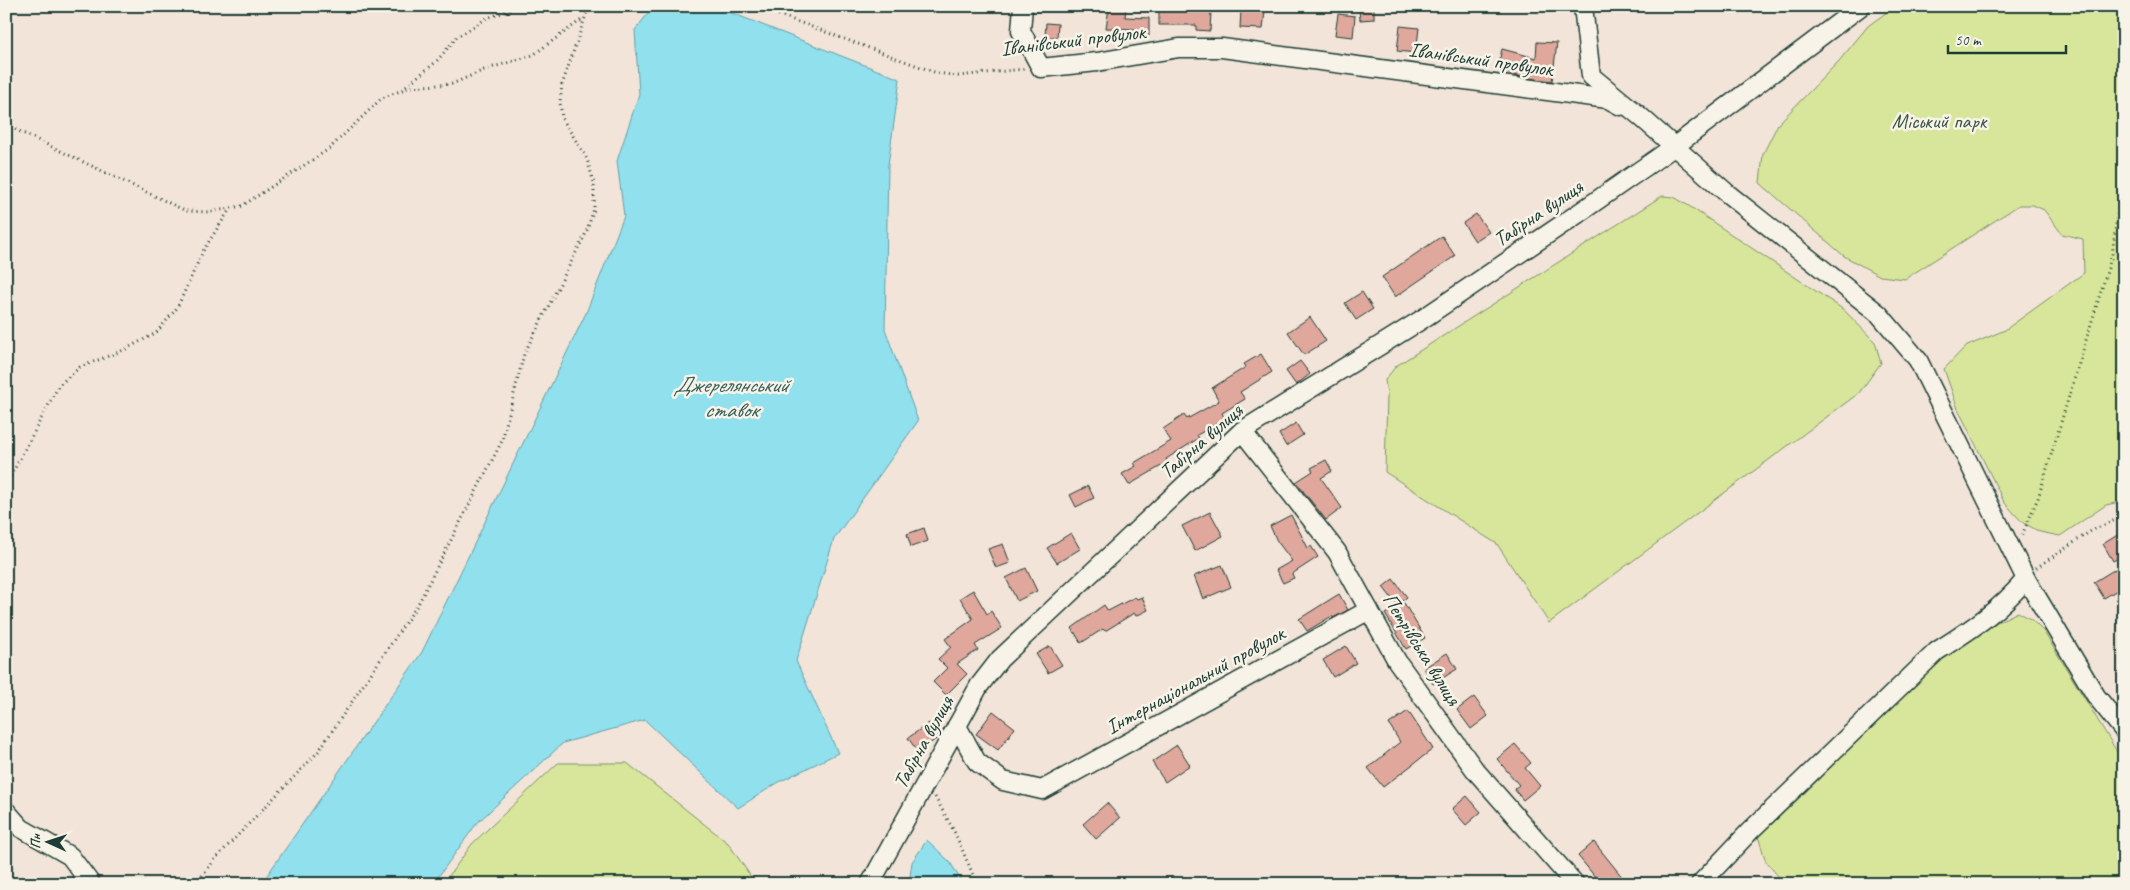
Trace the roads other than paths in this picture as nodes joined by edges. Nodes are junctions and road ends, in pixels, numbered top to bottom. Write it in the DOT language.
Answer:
graph roads {
  1 [pos="1023,6"];
  2 [pos="1583,6"];
  3 [pos="1860,6"];
  4 [pos="1641,117"];
  5 [pos="1675,146"];
  6 [pos="1242,431"];
  7 [pos="2026,577"];
  8 [pos="1369,610"];
  9 [pos="957,726"];
  10 [pos="2124,732"];
  11 [pos="6,811"];
  12 [pos="91,884"];
  13 [pos="870,884"];
  14 [pos="1575,884"];
  15 [pos="1700,884"];
  1 -- 4 [label="street, Іванівський провулок"];
  2 -- 4 [label="street"];
  3 -- 5 [label="street, Табірна вулиця"];
  4 -- 5 [label="street"];
  5 -- 6 [label="street, Табірна вулиця"];
  5 -- 7 [label="street"];
  6 -- 8 [label="street, Петрівська вулиця"];
  6 -- 9 [label="street, Табірна вулиця"];
  7 -- 10 [label="street"];
  7 -- 15 [label="street"];
  8 -- 9 [label="street, Інтернаціональний провулок"];
  8 -- 14 [label="street, Петрівська вулиця"];
  9 -- 13 [label="street, Табірна вулиця"];
  11 -- 12 [label="street"];
}
